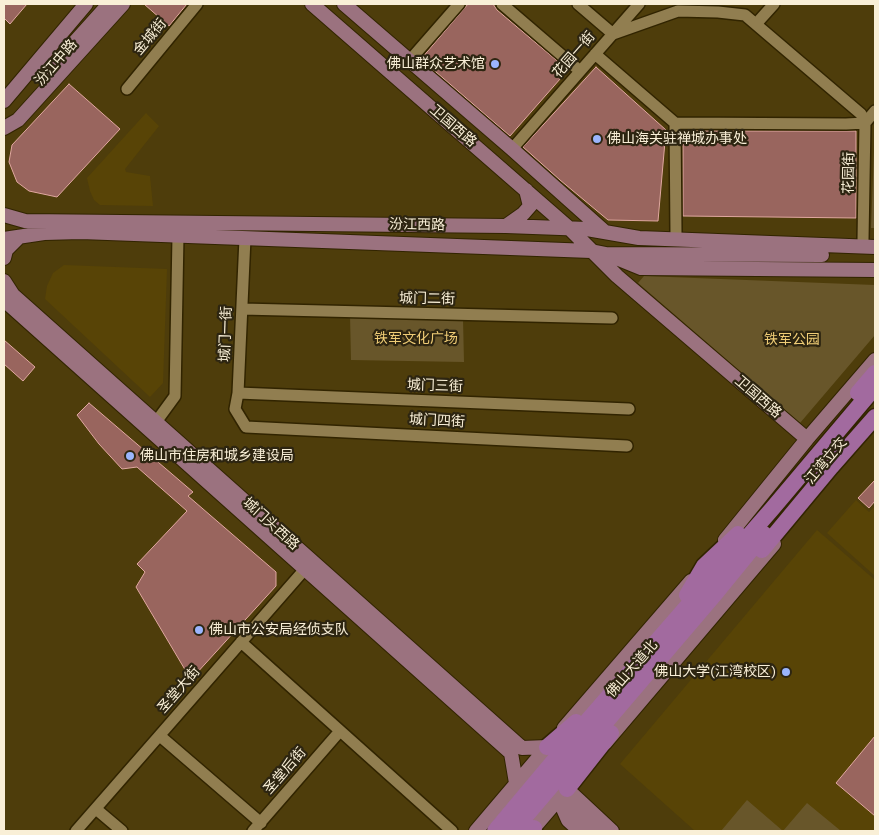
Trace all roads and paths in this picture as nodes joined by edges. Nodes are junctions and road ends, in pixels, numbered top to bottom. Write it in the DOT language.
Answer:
graph roads {
  1 [pos="80,4"];
  2 [pos="86,4"];
  3 [pos="109,4"];
  4 [pos="123,4"];
  5 [pos="197,4"];
  6 [pos="312,4"];
  7 [pos="344,4"];
  8 [pos="459,4"];
  9 [pos="502,4"];
  10 [pos="578,4"];
  11 [pos="640,4"];
  12 [pos="774,4"];
  13 [pos="675,7"];
  14 [pos="651,20"];
  15 [pos="756,24"];
  16 [pos="613,34"];
  17 [pos="595,54"];
  18 [pos="410,60"];
  19 [pos="580,71"];
  20 [pos="127,89"];
  21 [pos="4,90"];
  22 [pos="4,101"];
  23 [pos="875,112"];
  24 [pos="4,123"];
  25 [pos="675,123"];
  26 [pos="865,123"];
  27 [pos="4,128"];
  28 [pos="512,148"];
  29 [pos="526,190"];
  30 [pos="4,214"];
  31 [pos="592,220"];
  32 [pos="506,226"];
  33 [pos="569,228"];
  34 [pos="605,232"];
  35 [pos="178,236"];
  36 [pos="20,237"];
  37 [pos="672,237"];
  38 [pos="245,238"];
  39 [pos="4,239"];
  40 [pos="869,240"];
  41 [pos="875,247"];
  42 [pos="828,250"];
  43 [pos="592,251"];
  44 [pos="606,254"];
  45 [pos="734,254"];
  46 [pos="767,254"];
  47 [pos="875,257"];
  48 [pos="4,258"];
  49 [pos="750,269"];
  50 [pos="875,270"];
  51 [pos="617,276"];
  52 [pos="4,281"];
  53 [pos="4,300"];
  54 [pos="242,310"];
  55 [pos="612,318"];
  56 [pos="875,360"];
  57 [pos="875,373"];
  58 [pos="875,388"];
  59 [pos="238,393"];
  60 [pos="875,403"];
  61 [pos="630,409"];
  62 [pos="875,417"];
  63 [pos="156,422"];
  64 [pos="246,427"];
  65 [pos="875,429"];
  66 [pos="808,445"];
  67 [pos="626,446"];
  68 [pos="774,514"];
  69 [pos="704,566"];
  70 [pos="305,569"];
  71 [pos="669,627"];
  72 [pos="241,642"];
  73 [pos="619,684"];
  74 [pos="340,730"];
  75 [pos="160,736"];
  76 [pos="547,747"];
  77 [pos="516,783"];
  78 [pos="563,794"];
  79 [pos="96,809"];
  80 [pos="257,827"];
  81 [pos="531,830"];
  82 [pos="76,831"];
  83 [pos="122,831"];
  84 [pos="452,831"];
  85 [pos="476,831"];
  86 [pos="495,831"];
  87 [pos="513,831"];
  88 [pos="580,831"];
  89 [pos="595,831"];
  90 [pos="612,831"];
  1 -- 21 [label="main road"];
  2 -- 22 [label="main road, 汾江中路"];
  3 -- 24 [label="main road, 汾江中路"];
  4 -- 27 [label="main road"];
  5 -- 20 [label="street, 金城街"];
  6 -- 29 [label="main road, 卫国西路"];
  7 -- 18 [label="main road, 卫国西路"];
  8 -- 18 [label="street"];
  9 -- 19 [label="street"];
  10 -- 16 [label="street"];
  11 -- 14 [label="street"];
  11 -- 16 [label="street"];
  12 -- 15 [label="street"];
  13 -- 14 [label="street, 花园一街"];
  13 -- 15 [label="street, 花园一街"];
  14 -- 16 [label="street, 花园一街"];
  15 -- 26 [label="street, 花园一街"];
  16 -- 17 [label="street, 花园一街"];
  17 -- 19 [label="street, 花园一街"];
  17 -- 25 [label="street"];
  18 -- 28 [label="main road, 卫国西路"];
  19 -- 28 [label="street, 花园一街"];
  23 -- 26 [label="street"];
  25 -- 26 [label="street"];
  25 -- 37 [label="street"];
  26 -- 40 [label="street, 花园街"];
  28 -- 31 [label="main road, 卫国西路"];
  29 -- 32 [label="main road"];
  29 -- 33 [label="main road, 卫国西路"];
  30 -- 32 [label="main road, 汾江西路"];
  31 -- 34 [label="main road, 卫国西路"];
  31 -- 37 [label="main road"];
  32 -- 33 [label="main road, 汾江西路"];
  33 -- 34 [label="main road, 汾江西路"];
  33 -- 43 [label="main road, 卫国西路"];
  34 -- 37 [label="main road, 汾江西路"];
  34 -- 44 [label="main road"];
  35 -- 36 [label="main road, 汾江西路"];
  35 -- 38 [label="main road, 汾江西路"];
  35 -- 63 [label="street"];
  36 -- 39 [label="main road, 汾江西路"];
  36 -- 48 [label="main road"];
  37 -- 40 [label="main road"];
  37 -- 42 [label="main road, 汾江西路"];
  38 -- 43 [label="main road, 汾江西路"];
  38 -- 54 [label="street, 城门一街"];
  41 -- 42 [label="main road"];
  42 -- 46 [label="main road, 汾江西路"];
  42 -- 47 [label="main road"];
  43 -- 44 [label="main road, 汾江西路"];
  43 -- 51 [label="main road, 卫国西路"];
  44 -- 45 [label="main road, 汾江西路"];
  44 -- 49 [label="main road"];
  44 -- 51 [label="main road"];
  45 -- 46 [label="main road, 汾江西路"];
  45 -- 49 [label="main road"];
  46 -- 49 [label="main road"];
  49 -- 50 [label="main road"];
  51 -- 66 [label="main road, 卫国西路"];
  52 -- 63 [label="main road, 城门头西路"];
  53 -- 70 [label="main road, 城门头西路"];
  54 -- 55 [label="street, 城门二街"];
  54 -- 59 [label="street, 城门一街"];
  56 -- 66 [label="main road"];
  57 -- 66 [label="highway"];
  58 -- 68 [label="highway"];
  59 -- 61 [label="street, 城门三街"];
  59 -- 64 [label="street, 城门一街"];
  60 -- 68 [label="highway, 江湾立交"];
  62 -- 78 [label="highway"];
  63 -- 76 [label="main road, 城门头西路"];
  64 -- 67 [label="street, 城门四街"];
  65 -- 78 [label="main road"];
  66 -- 69 [label="highway"];
  68 -- 71 [label="highway, 佛山大道北"];
  68 -- 87 [label="highway, 佛山大道北"];
  69 -- 71 [label="highway"];
  69 -- 76 [label="main road"];
  70 -- 72 [label="street, 圣堂大街"];
  70 -- 77 [label="main road, 城门头西路"];
  71 -- 73 [label="highway, 佛山大道北"];
  72 -- 74 [label="street"];
  72 -- 75 [label="street, 圣堂大街"];
  73 -- 76 [label="highway"];
  73 -- 86 [label="highway, 佛山大道北"];
  74 -- 80 [label="street, 圣堂后街"];
  74 -- 84 [label="street"];
  75 -- 79 [label="street, 圣堂大街"];
  75 -- 80 [label="street"];
  76 -- 77 [label="main road"];
  77 -- 85 [label="main road"];
  78 -- 81 [label="main road"];
  78 -- 88 [label="main road"];
  78 -- 89 [label="main road"];
  78 -- 90 [label="main road"];
  79 -- 82 [label="street, 圣堂大街"];
  79 -- 83 [label="street"];
}
